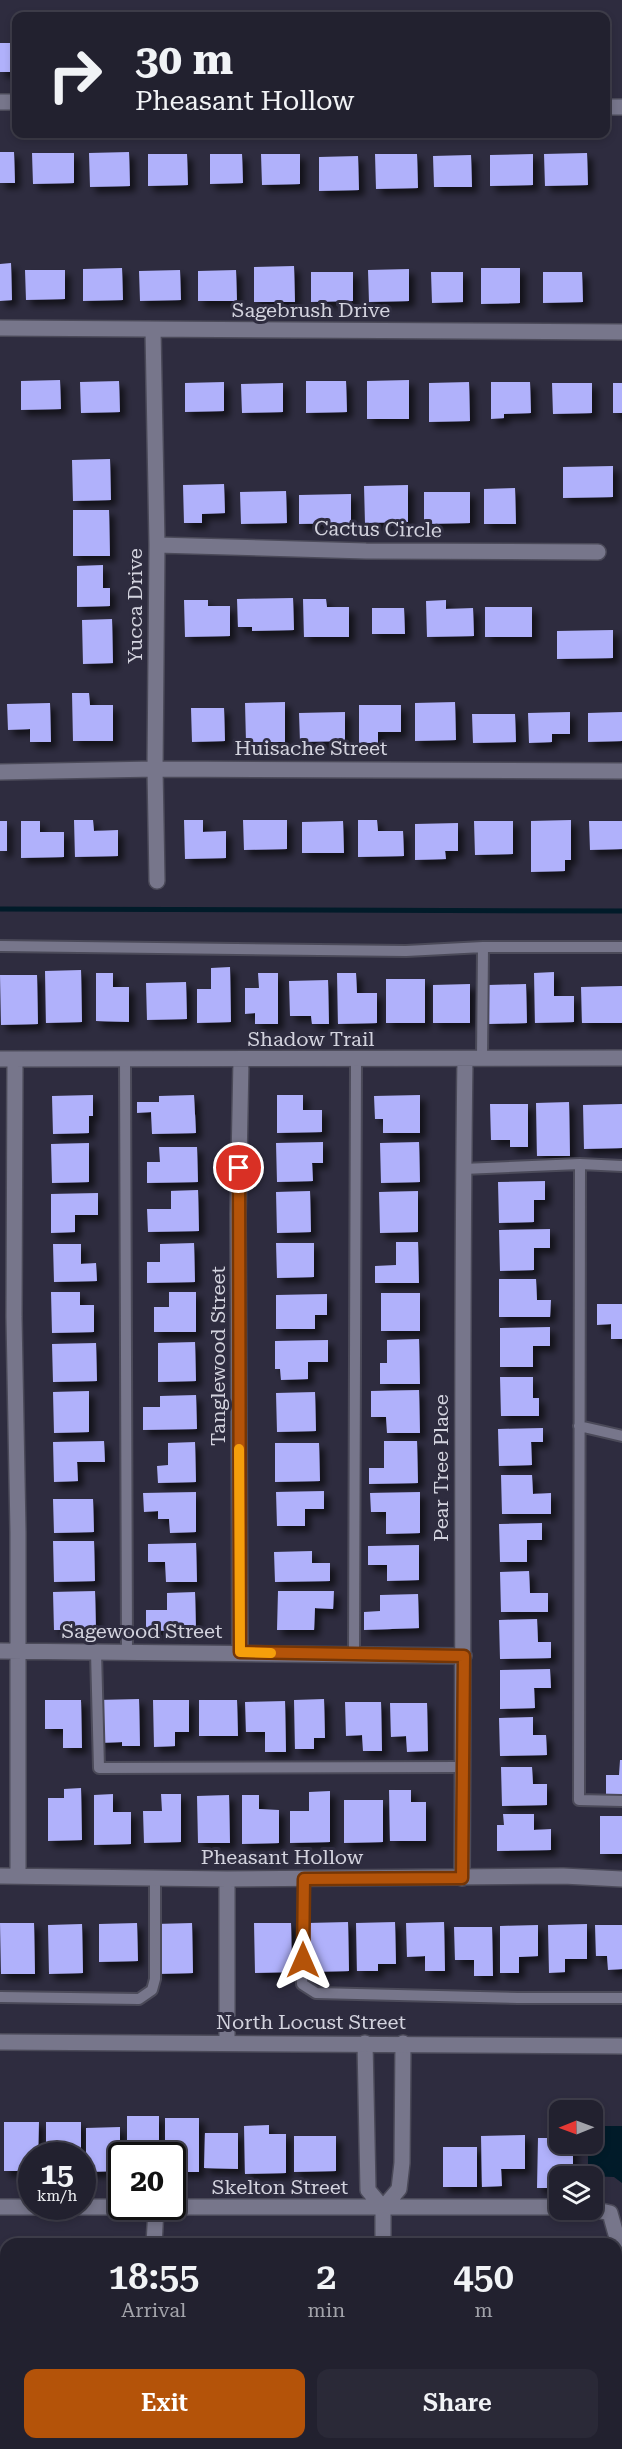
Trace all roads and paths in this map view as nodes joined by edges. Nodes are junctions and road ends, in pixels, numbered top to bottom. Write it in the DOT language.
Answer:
graph roads {
  1 [pos="0,328"];
  2 [pos="153,330"];
  3 [pos="622,332"];
  4 [pos="157,545"];
  5 [pos="598,552"];
  6 [pos="155,769"];
  7 [pos="622,771"];
  8 [pos="0,772"];
  9 [pos="157,881"];
  10 [pos="0,946"];
  11 [pos="483,947"];
  12 [pos="622,947"];
  13 [pos="622,1058"];
  14 [pos="8,1059"];
  15 [pos="356,1059"];
  16 [pos="465,1059"];
  17 [pos="482,1059"];
  18 [pos="125,1060"];
  19 [pos="241,1060"];
  20 [pos="580,1164"];
  21 [pos="622,1166"];
  22 [pos="464,1170"];
  23 [pos="579,1426"];
  24 [pos="622,1436"];
  25 [pos="17,1651"];
  26 [pos="0,1652"];
  27 [pos="96,1652"];
  28 [pos="127,1652"];
  29 [pos="240,1652"];
  30 [pos="354,1654"];
  31 [pos="464,1656"];
  32 [pos="463,1767"];
  33 [pos="622,1801"];
  34 [pos="0,1876"];
  35 [pos="18,1876"];
  36 [pos="155,1878"];
  37 [pos="462,1878"];
  38 [pos="227,1879"];
  39 [pos="304,1879"];
  40 [pos="622,1880"];
  41 [pos="0,1997"];
  42 [pos="622,1998"];
  43 [pos="0,2042"];
  44 [pos="227,2043"];
  45 [pos="365,2043"];
  46 [pos="403,2043"];
  47 [pos="622,2046"];
  48 [pos="549,2206"];
  49 [pos="0,2208"];
  50 [pos="383,2208"];
  51 [pos="108,2209"];
  52 [pos="186,2209"];
  53 [pos="603,2211"];
  54 [pos="155,2220"];
  55 [pos="154,2238"];
  56 [pos="383,2238"];
  57 [pos="617,2238"];
  1 -- 2 [label="street, Sagebrush Drive"];
  2 -- 3 [label="street, Sagebrush Drive"];
  2 -- 4 [label="street, Yucca Drive"];
  4 -- 5 [label="street, Cactus Circle"];
  4 -- 6 [label="street, Yucca Drive"];
  6 -- 7 [label="street, Huisache Street"];
  6 -- 8 [label="street, Huisache Street"];
  6 -- 9 [label="street, Yucca Drive"];
  10 -- 11 [label="lane"];
  11 -- 12 [label="lane"];
  11 -- 17 [label="lane"];
  13 -- 17 [label="street, Shadow Trail"];
  14 -- 18 [label="street, Shadow Trail"];
  14 -- 25 [label="street"];
  15 -- 16 [label="street, Shadow Trail"];
  15 -- 19 [label="street, Shadow Trail"];
  15 -- 30 [label="lane"];
  16 -- 17 [label="street, Shadow Trail"];
  16 -- 22 [label="street, Pear Tree Place"];
  18 -- 19 [label="street, Shadow Trail"];
  18 -- 28 [label="lane"];
  19 -- 29 [label="street, Tanglewood Street"];
  20 -- 21 [label="lane"];
  20 -- 22 [label="lane"];
  20 -- 23 [label="lane"];
  22 -- 31 [label="street, Pear Tree Place"];
  23 -- 24 [label="lane"];
  23 -- 33 [label="lane"];
  25 -- 26 [label="street, Sagewood Street"];
  25 -- 27 [label="street, Sagewood Street"];
  25 -- 35 [label="street"];
  27 -- 28 [label="street, Sagewood Street"];
  27 -- 32 [label="lane"];
  28 -- 29 [label="street, Sagewood Street"];
  29 -- 30 [label="street, Sagewood Street"];
  30 -- 31 [label="street, Sagewood Street"];
  31 -- 32 [label="street, Pear Tree Place"];
  32 -- 37 [label="street, Pear Tree Place"];
  34 -- 35 [label="street, Pheasant Hollow"];
  35 -- 36 [label="street, Pheasant Hollow"];
  36 -- 38 [label="street, Pheasant Hollow"];
  36 -- 41 [label="lane"];
  37 -- 39 [label="street, Pheasant Hollow"];
  37 -- 40 [label="street, Pheasant Hollow"];
  38 -- 39 [label="street, Pheasant Hollow"];
  38 -- 44 [label="street"];
  39 -- 42 [label="lane"];
  43 -- 44 [label="street, North Locust Street"];
  44 -- 45 [label="street, North Locust Street"];
  45 -- 46 [label="street, North Locust Street"];
  45 -- 50 [label="street"];
  46 -- 47 [label="street, North Locust Street"];
  46 -- 50 [label="street"];
  48 -- 50 [label="street, Skelton Street"];
  49 -- 51 [label="street, Skelton Street"];
  50 -- 52 [label="street, Skelton Street"];
  50 -- 56 [label="street"];
  53 -- 57 [label="street"];
  54 -- 55 [label="street"];
}
